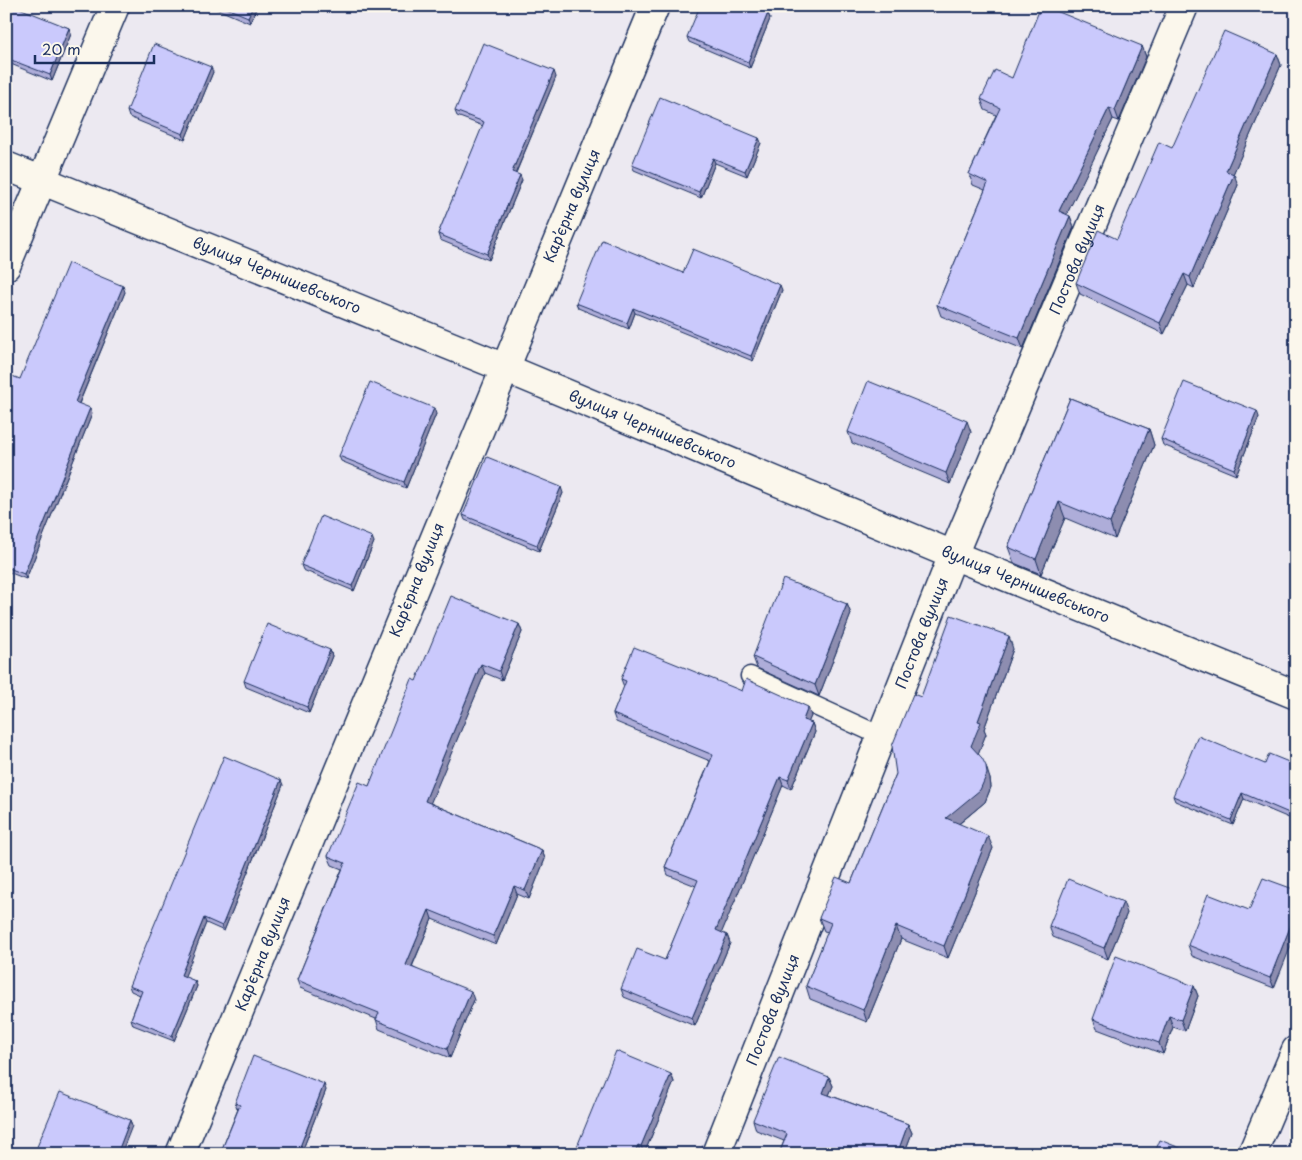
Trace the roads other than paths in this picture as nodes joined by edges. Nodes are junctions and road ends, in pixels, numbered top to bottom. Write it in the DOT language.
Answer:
graph roads {
  1 [pos="115,6"];
  2 [pos="655,6"];
  3 [pos="1184,6"];
  4 [pos="6,166"];
  5 [pos="41,180"];
  6 [pos="6,266"];
  7 [pos="505,368"];
  8 [pos="953,556"];
  9 [pos="750,676"];
  10 [pos="1296,695"];
  11 [pos="881,736"];
  12 [pos="1296,1050"];
  13 [pos="180,1154"];
  14 [pos="716,1154"];
  15 [pos="1252,1154"];
  1 -- 5 [label="street"];
  2 -- 7 [label="street, Карʼєрна вулиця"];
  3 -- 8 [label="street, Постова вулиця"];
  4 -- 5 [label="street, вулиця Чернишевського"];
  5 -- 6 [label="street"];
  5 -- 7 [label="street, вулиця Чернишевського"];
  7 -- 8 [label="street, вулиця Чернишевського"];
  7 -- 13 [label="street, Карʼєрна вулиця"];
  8 -- 10 [label="street, вулиця Чернишевського"];
  8 -- 11 [label="street, Постова вулиця"];
  9 -- 11 [label="lane"];
  11 -- 14 [label="street, Постова вулиця"];
  12 -- 15 [label="street"];
}
